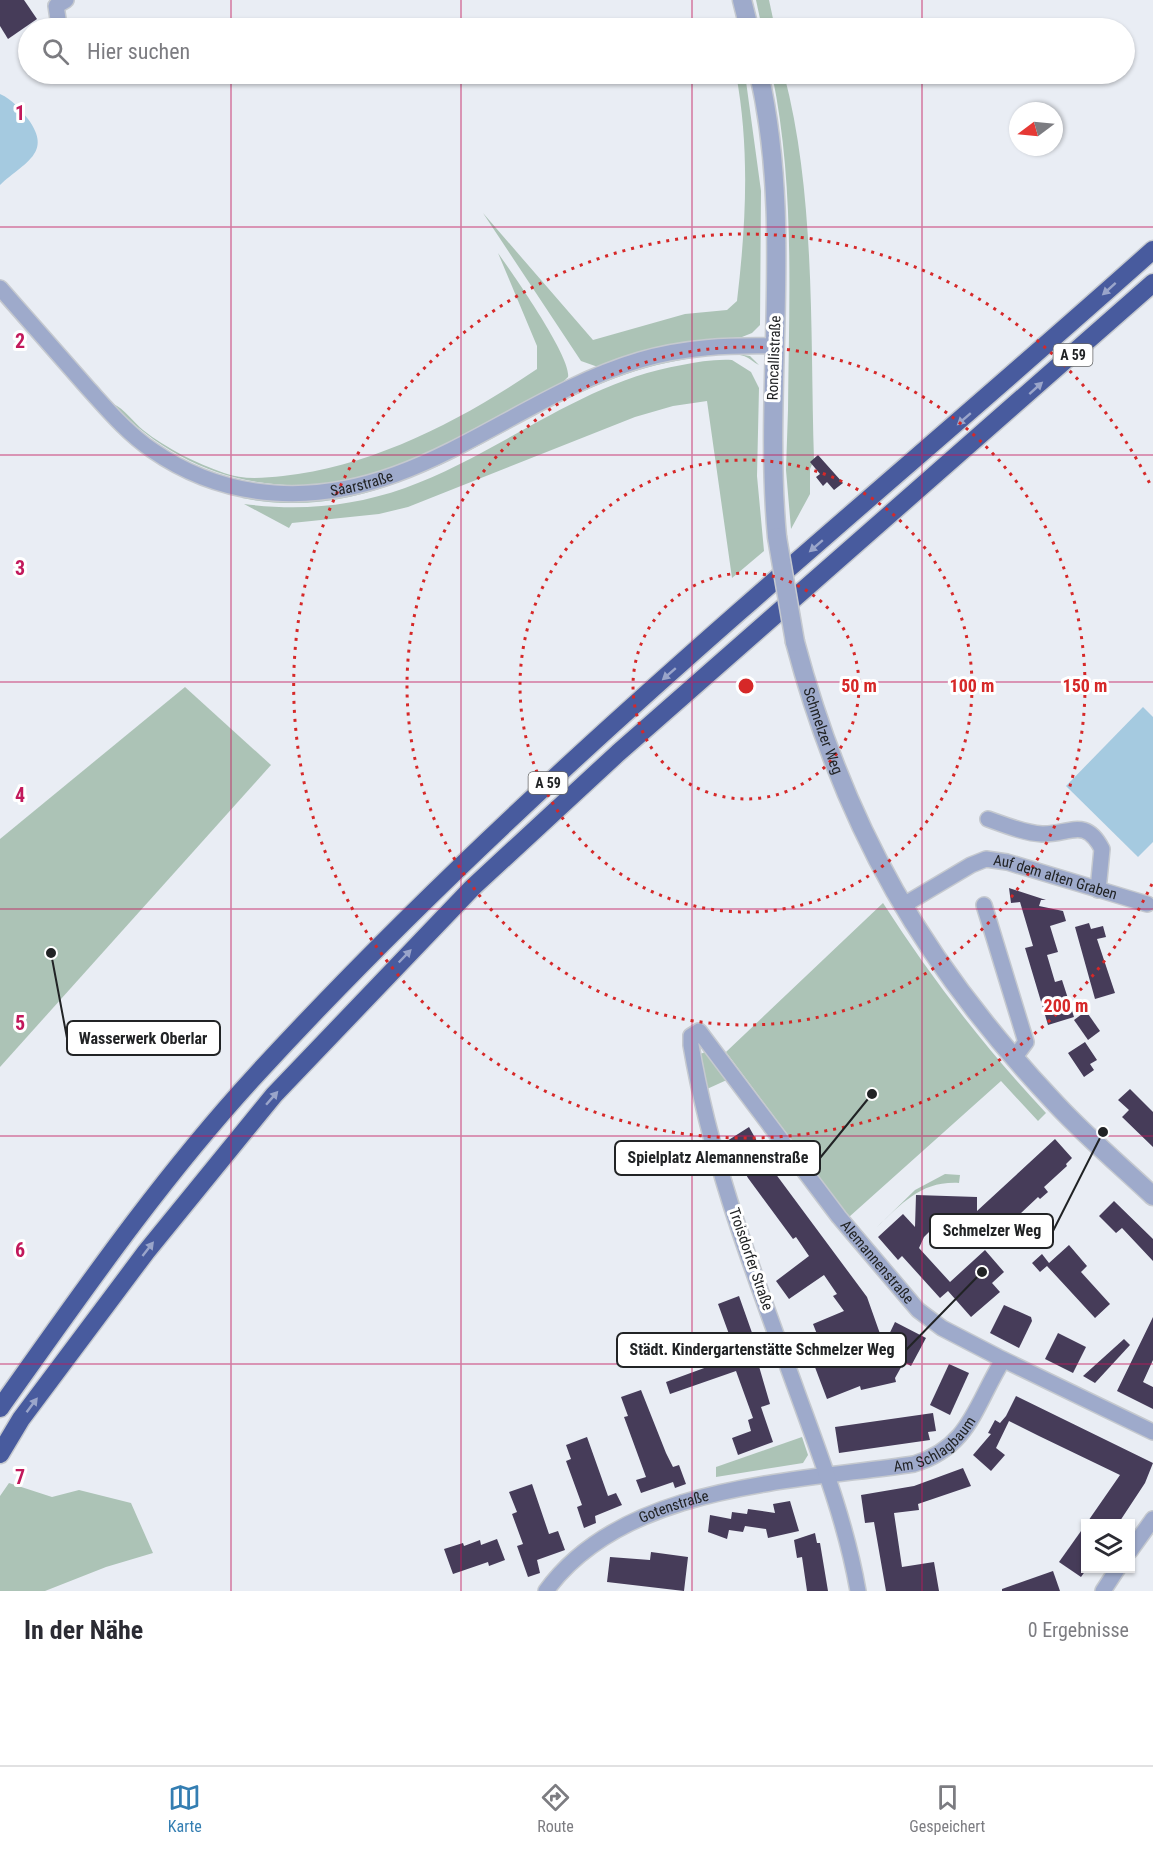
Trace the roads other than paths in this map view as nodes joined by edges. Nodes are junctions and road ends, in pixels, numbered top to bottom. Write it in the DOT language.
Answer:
graph roads {
  1 [pos="66,0"];
  2 [pos="742,0"];
  3 [pos="58,18"];
  4 [pos="746,18"];
  5 [pos="760,84"];
  6 [pos="1153,250"];
  7 [pos="1153,283"];
  8 [pos="0,288"];
  9 [pos="775,346"];
  10 [pos="795,642"];
  11 [pos="988,819"];
  12 [pos="1098,890"];
  13 [pos="984,904"];
  14 [pos="1147,904"];
  15 [pos="902,906"];
  16 [pos="699,1031"];
  17 [pos="1014,1058"];
  18 [pos="1153,1196"];
  19 [pos="1003,1360"];
  20 [pos="0,1408"];
  21 [pos="1153,1432"];
  22 [pos="0,1454"];
  23 [pos="828,1476"];
  24 [pos="1153,1520"];
  25 [pos="1135,1545"];
  26 [pos="1116,1573"];
  27 [pos="546,1591"];
  28 [pos="858,1591"];
  29 [pos="1103,1591"];
  1 -- 3 [label="street"];
  2 -- 4 [label="street"];
  5 -- 9 [label="street, Roncallistraße"];
  6 -- 20 [label="highway, A 59, one-way"];
  22 -- 7 [label="highway, A 59, one-way"];
  8 -- 9 [label="street, Saarstraße"];
  9 -- 10 [label="street, Roncallistraße, bridge"];
  10 -- 15 [label="street, Schmelzer Weg"];
  11 -- 12 [label="street"];
  12 -- 14 [label="street, Auf dem alten Graben"];
  12 -- 15 [label="street, Auf dem alten Graben"];
  13 -- 17 [label="street"];
  15 -- 17 [label="street, Schmelzer Weg"];
  16 -- 19 [label="street, Alemannenstraße"];
  16 -- 23 [label="street, Troisdorfer Straße"];
  17 -- 18 [label="street, Schmelzer Weg"];
  19 -- 21 [label="street, Alemannenstraße"];
  19 -- 23 [label="street, Am Schlagbaum"];
  23 -- 27 [label="street, Gotenstraße"];
  23 -- 28 [label="street, Troisdorfer Straße"];
  24 -- 25 [label="street"];
  26 -- 29 [label="street"];
}
